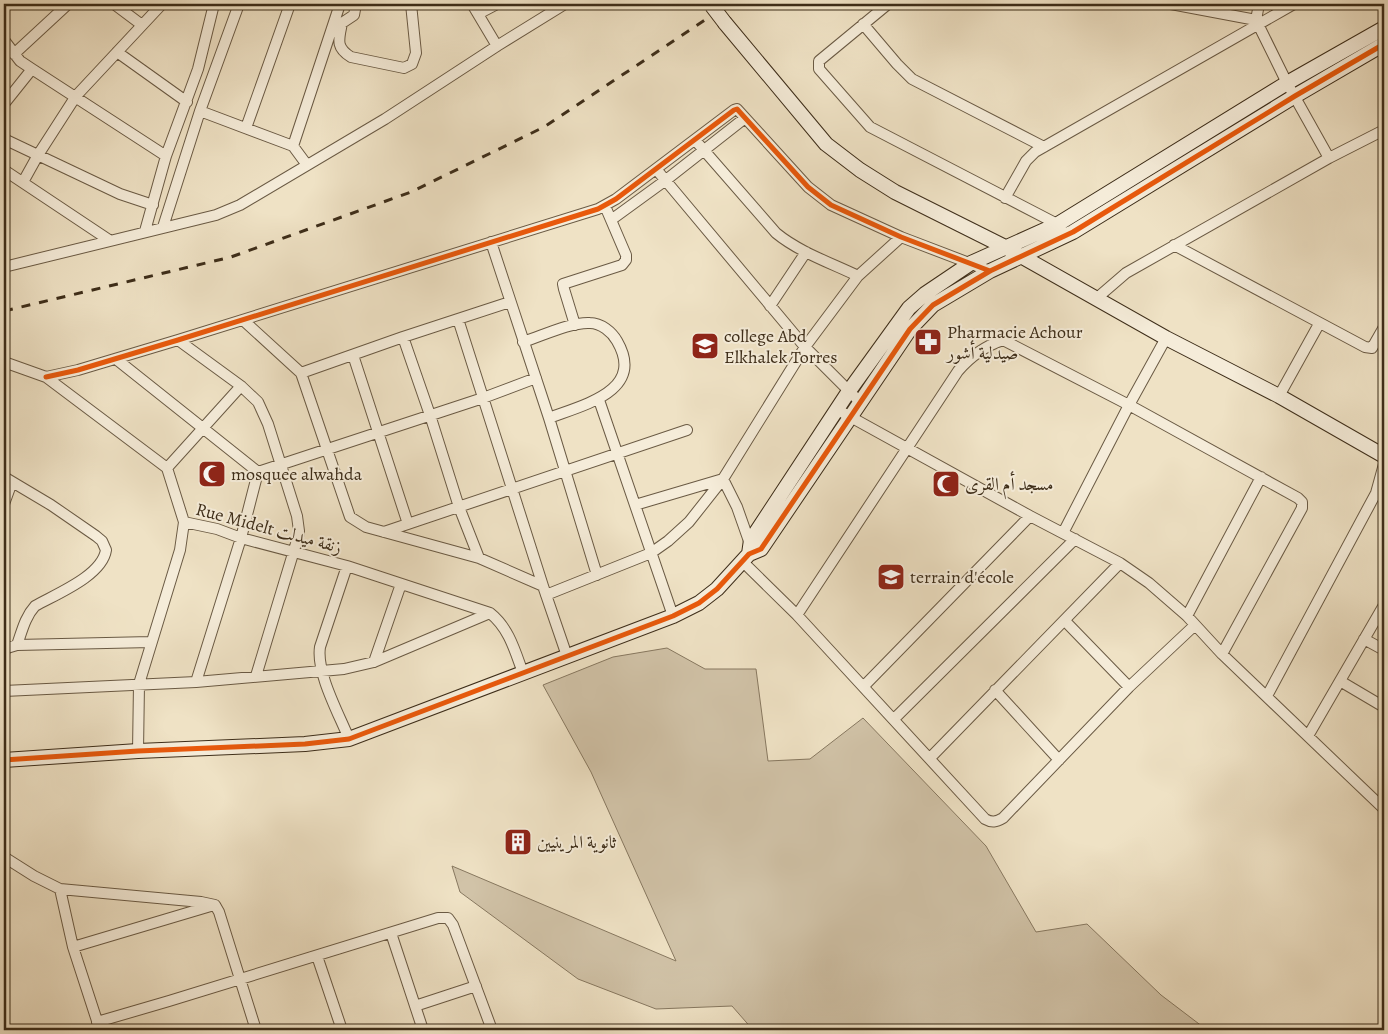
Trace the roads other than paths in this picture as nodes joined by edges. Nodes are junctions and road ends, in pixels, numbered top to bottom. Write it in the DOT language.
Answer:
graph roads {
  1 [pos="68,4"];
  2 [pos="114,4"];
  3 [pos="162,4"];
  4 [pos="214,4"];
  5 [pos="239,4"];
  6 [pos="290,4"];
  7 [pos="340,4"];
  8 [pos="356,4"];
  9 [pos="411,4"];
  10 [pos="472,4"];
  11 [pos="497,4"];
  12 [pos="565,4"];
  13 [pos="888,4"];
  14 [pos="1172,4"];
  15 [pos="1259,4"];
  16 [pos="1294,4"];
  17 [pos="711,5"];
  18 [pos="478,14"];
  19 [pos="1257,22"];
  20 [pos="863,24"];
  21 [pos="142,25"];
  22 [pos="1384,28"];
  23 [pos="4,40"];
  24 [pos="1384,44"];
  25 [pos="497,46"];
  26 [pos="117,52"];
  27 [pos="14,54"];
  28 [pos="32,69"];
  29 [pos="1287,83"];
  30 [pos="76,96"];
  31 [pos="1295,96"];
  32 [pos="186,102"];
  33 [pos="4,104"];
  34 [pos="200,111"];
  35 [pos="745,118"];
  36 [pos="246,128"];
  37 [pos="1384,130"];
  38 [pos="4,140"];
  39 [pos="695,140"];
  40 [pos="293,146"];
  41 [pos="1044,147"];
  42 [pos="704,151"];
  43 [pos="38,155"];
  44 [pos="166,156"];
  45 [pos="1329,158"];
  46 [pos="307,165"];
  47 [pos="656,169"];
  48 [pos="4,170"];
  49 [pos="666,180"];
  50 [pos="23,182"];
  51 [pos="1005,198"];
  52 [pos="153,205"];
  53 [pos="605,206"];
  54 [pos="611,220"];
  55 [pos="1058,224"];
  56 [pos="163,227"];
  57 [pos="145,231"];
  58 [pos="1073,232"];
  59 [pos="901,237"];
  60 [pos="109,240"];
  61 [pos="491,242"];
  62 [pos="1174,245"];
  63 [pos="1006,247"];
  64 [pos="806,252"];
  65 [pos="1022,257"];
  66 [pos="971,263"];
  67 [pos="4,267"];
  68 [pos="990,271"];
  69 [pos="858,276"];
  70 [pos="1097,298"];
  71 [pos="510,302"];
  72 [pos="770,306"];
  73 [pos="458,319"];
  74 [pos="242,320"];
  75 [pos="1319,324"];
  76 [pos="575,325"];
  77 [pos="1384,327"];
  78 [pos="403,337"];
  79 [pos="1166,338"];
  80 [pos="178,340"];
  81 [pos="523,342"];
  82 [pos="805,347"];
  83 [pos="353,355"];
  84 [pos="116,359"];
  85 [pos="4,362"];
  86 [pos="301,373"];
  87 [pos="46,377"];
  88 [pos="536,378"];
  89 [pos="241,386"];
  90 [pos="849,391"];
  91 [pos="1278,396"];
  92 [pos="483,398"];
  93 [pos="599,400"];
  94 [pos="860,402"];
  95 [pos="1129,405"];
  96 [pos="838,410"];
  97 [pos="430,415"];
  98 [pos="850,416"];
  99 [pos="549,418"];
  100 [pos="204,428"];
  101 [pos="687,430"];
  102 [pos="379,433"];
  103 [pos="326,449"];
  104 [pos="907,449"];
  105 [pos="617,453"];
  106 [pos="1384,456"];
  107 [pos="281,464"];
  108 [pos="1384,464"];
  109 [pos="167,468"];
  110 [pos="564,470"];
  111 [pos="258,472"];
  112 [pos="1261,477"];
  113 [pos="723,479"];
  114 [pos="8,480"];
  115 [pos="1384,482"];
  116 [pos="512,488"];
  117 [pos="1376,492"];
  118 [pos="4,504"];
  119 [pos="635,505"];
  120 [pos="459,506"];
  121 [pos="1030,516"];
  122 [pos="184,522"];
  123 [pos="408,524"];
  124 [pos="384,532"];
  125 [pos="1063,534"];
  126 [pos="241,538"];
  127 [pos="1075,539"];
  128 [pos="751,551"];
  129 [pos="293,552"];
  130 [pos="651,553"];
  131 [pos="479,558"];
  132 [pos="1120,563"];
  133 [pos="347,566"];
  134 [pos="597,575"];
  135 [pos="401,584"];
  136 [pos="544,590"];
  137 [pos="1384,605"];
  138 [pos="490,612"];
  139 [pos="797,614"];
  140 [pos="673,616"];
  141 [pos="1187,616"];
  142 [pos="1065,621"];
  143 [pos="1195,625"];
  144 [pos="1364,639"];
  145 [pos="151,642"];
  146 [pos="18,645"];
  147 [pos="1384,650"];
  148 [pos="4,652"];
  149 [pos="1222,654"];
  150 [pos="567,656"];
  151 [pos="374,662"];
  152 [pos="322,672"];
  153 [pos="523,673"];
  154 [pos="256,676"];
  155 [pos="1340,681"];
  156 [pos="196,682"];
  157 [pos="139,684"];
  158 [pos="864,686"];
  159 [pos="1129,687"];
  160 [pos="995,690"];
  161 [pos="4,691"];
  162 [pos="1266,696"];
  163 [pos="1384,707"];
  164 [pos="894,719"];
  165 [pos="1308,736"];
  166 [pos="349,738"];
  167 [pos="138,751"];
  168 [pos="930,758"];
  169 [pos="4,760"];
  170 [pos="1059,760"];
  171 [pos="1384,809"];
  172 [pos="4,857"];
  173 [pos="60,889"];
  174 [pos="215,905"];
  175 [pos="391,933"];
  176 [pos="73,947"];
  177 [pos="317,956"];
  178 [pos="240,978"];
  179 [pos="476,986"];
  180 [pos="415,1006"];
  181 [pos="98,1026"];
  182 [pos="256,1030"];
  183 [pos="342,1030"];
  184 [pos="423,1030"];
  185 [pos="492,1030"];
  1 -- 27 [label="street"];
  2 -- 21 [label="street"];
  3 -- 21 [label="street"];
  4 -- 32 [label="street"];
  5 -- 34 [label="street"];
  6 -- 36 [label="street"];
  7 -- 40 [label="street"];
  8 -- 9 [label="street"];
  10 -- 18 [label="street"];
  11 -- 18 [label="street"];
  12 -- 25 [label="street"];
  13 -- 20 [label="street"];
  14 -- 19 [label="street"];
  15 -- 19 [label="street"];
  16 -- 19 [label="street"];
  17 -- 63 [label="street, bridge"];
  18 -- 25 [label="street"];
  19 -- 29 [label="street"];
  19 -- 41 [label="street"];
  20 -- 41 [label="street"];
  20 -- 51 [label="street"];
  21 -- 26 [label="street"];
  22 -- 29 [label="street"];
  23 -- 27 [label="street"];
  24 -- 31 [label="street"];
  25 -- 46 [label="street"];
  26 -- 30 [label="street"];
  26 -- 32 [label="street"];
  27 -- 28 [label="street"];
  28 -- 30 [label="street"];
  28 -- 33 [label="street"];
  29 -- 31 [label="street"];
  29 -- 55 [label="street"];
  30 -- 43 [label="street"];
  30 -- 44 [label="street"];
  31 -- 45 [label="street"];
  31 -- 58 [label="street"];
  32 -- 44 [label="street"];
  34 -- 36 [label="street"];
  34 -- 56 [label="street"];
  35 -- 39 [label="street"];
  35 -- 42 [label="street"];
  35 -- 59 [label="street"];
  36 -- 40 [label="street"];
  37 -- 45 [label="street"];
  38 -- 43 [label="street"];
  39 -- 42 [label="street"];
  39 -- 47 [label="street"];
  40 -- 46 [label="street"];
  41 -- 51 [label="street"];
  42 -- 49 [label="street"];
  42 -- 64 [label="street"];
  43 -- 50 [label="street"];
  43 -- 52 [label="street"];
  44 -- 52 [label="street"];
  45 -- 62 [label="street"];
  46 -- 56 [label="street"];
  47 -- 49 [label="street"];
  47 -- 53 [label="street"];
  48 -- 50 [label="street"];
  49 -- 54 [label="street"];
  49 -- 72 [label="street"];
  50 -- 60 [label="street"];
  51 -- 55 [label="street"];
  52 -- 57 [label="street"];
  53 -- 54 [label="street"];
  53 -- 61 [label="street"];
  54 -- 76 [label="street"];
  55 -- 58 [label="street"];
  55 -- 63 [label="street"];
  56 -- 57 [label="street"];
  57 -- 60 [label="street"];
  58 -- 65 [label="street"];
  59 -- 66 [label="street"];
  59 -- 69 [label="street"];
  60 -- 67 [label="street"];
  61 -- 71 [label="street"];
  61 -- 74 [label="street"];
  62 -- 70 [label="street"];
  62 -- 75 [label="street"];
  63 -- 65 [label="street"];
  63 -- 66 [label="street"];
  64 -- 69 [label="street"];
  64 -- 72 [label="street"];
  65 -- 68 [label="street"];
  65 -- 70 [label="street"];
  66 -- 68 [label="street"];
  66 -- 90 [label="street"];
  68 -- 94 [label="street"];
  69 -- 82 [label="street"];
  70 -- 79 [label="street"];
  71 -- 73 [label="street"];
  71 -- 81 [label="street"];
  72 -- 82 [label="street"];
  73 -- 78 [label="street"];
  73 -- 92 [label="street"];
  74 -- 80 [label="street"];
  74 -- 86 [label="street"];
  75 -- 77 [label="street"];
  75 -- 91 [label="street"];
  76 -- 81 [label="street"];
  76 -- 93 [label="street"];
  78 -- 83 [label="street"];
  78 -- 97 [label="street"];
  79 -- 91 [label="street"];
  79 -- 95 [label="street"];
  80 -- 84 [label="street"];
  80 -- 89 [label="street"];
  81 -- 88 [label="street"];
  82 -- 90 [label="street"];
  82 -- 113 [label="street"];
  83 -- 86 [label="street"];
  83 -- 102 [label="street"];
  84 -- 87 [label="street"];
  84 -- 100 [label="street"];
  85 -- 87 [label="street"];
  86 -- 103 [label="street"];
  87 -- 109 [label="street"];
  88 -- 92 [label="street"];
  88 -- 99 [label="street"];
  89 -- 100 [label="street"];
  89 -- 107 [label="street"];
  90 -- 94 [label="street"];
  90 -- 96 [label="street"];
  91 -- 106 [label="street"];
  92 -- 97 [label="street"];
  92 -- 116 [label="street"];
  93 -- 99 [label="street"];
  93 -- 105 [label="street"];
  94 -- 98 [label="street"];
  95 -- 104 [label="street"];
  95 -- 112 [label="street"];
  95 -- 125 [label="street"];
  96 -- 98 [label="street"];
  96 -- 128 [label="street"];
  97 -- 102 [label="street"];
  97 -- 120 [label="street"];
  98 -- 104 [label="street"];
  98 -- 128 [label="street"];
  99 -- 110 [label="street"];
  100 -- 109 [label="street"];
  100 -- 111 [label="street"];
  101 -- 105 [label="street"];
  102 -- 103 [label="street"];
  102 -- 123 [label="street"];
  103 -- 107 [label="street"];
  103 -- 124 [label="street"];
  104 -- 121 [label="street"];
  104 -- 139 [label="street"];
  105 -- 110 [label="street"];
  105 -- 119 [label="street"];
  107 -- 111 [label="street"];
  107 -- 129 [label="street"];
  108 -- 117 [label="street"];
  109 -- 122 [label="street, Rue Midelt زنقة ميدلت"];
  110 -- 116 [label="street"];
  110 -- 134 [label="street"];
  111 -- 126 [label="street"];
  112 -- 141 [label="street"];
  112 -- 149 [label="street"];
  113 -- 119 [label="street"];
  113 -- 128 [label="street"];
  113 -- 130 [label="street"];
  114 -- 118 [label="street"];
  114 -- 146 [label="street"];
  115 -- 117 [label="street"];
  116 -- 120 [label="street"];
  116 -- 136 [label="street"];
  117 -- 162 [label="street"];
  119 -- 130 [label="street"];
  120 -- 123 [label="street"];
  120 -- 131 [label="street"];
  121 -- 125 [label="street"];
  121 -- 158 [label="street"];
  122 -- 126 [label="street, Rue Midelt زنقة ميدلت"];
  122 -- 145 [label="street"];
  123 -- 124 [label="street"];
  124 -- 131 [label="street"];
  125 -- 127 [label="street"];
  126 -- 129 [label="street, Rue Midelt زنقة ميدلت"];
  126 -- 156 [label="street"];
  127 -- 132 [label="street"];
  127 -- 164 [label="street"];
  128 -- 139 [label="street"];
  128 -- 140 [label="street"];
  129 -- 133 [label="street, Rue Midelt زنقة ميدلت"];
  129 -- 154 [label="street"];
  130 -- 134 [label="street"];
  130 -- 140 [label="street"];
  131 -- 136 [label="street"];
  132 -- 141 [label="street"];
  132 -- 142 [label="street"];
  133 -- 135 [label="street, Rue Midelt زنقة ميدلت"];
  133 -- 152 [label="street"];
  134 -- 136 [label="street"];
  135 -- 138 [label="street, Rue Midelt زنقة ميدلت"];
  135 -- 151 [label="street"];
  136 -- 150 [label="street"];
  137 -- 144 [label="street"];
  138 -- 151 [label="street"];
  138 -- 153 [label="street"];
  139 -- 158 [label="street"];
  140 -- 150 [label="street"];
  141 -- 143 [label="street"];
  142 -- 159 [label="street"];
  142 -- 160 [label="street"];
  143 -- 149 [label="street"];
  143 -- 159 [label="street"];
  144 -- 147 [label="street"];
  144 -- 155 [label="street"];
  145 -- 146 [label="street"];
  145 -- 157 [label="street"];
  146 -- 148 [label="street"];
  149 -- 162 [label="street"];
  150 -- 153 [label="street"];
  151 -- 152 [label="street"];
  152 -- 154 [label="street"];
  152 -- 166 [label="street"];
  153 -- 166 [label="street"];
  154 -- 156 [label="street"];
  155 -- 163 [label="street"];
  155 -- 165 [label="street"];
  156 -- 157 [label="street"];
  157 -- 161 [label="street"];
  157 -- 167 [label="street"];
  158 -- 164 [label="street"];
  159 -- 170 [label="street"];
  160 -- 168 [label="street"];
  160 -- 170 [label="street"];
  162 -- 165 [label="street"];
  164 -- 168 [label="street"];
  165 -- 171 [label="street"];
  166 -- 167 [label="street"];
  167 -- 169 [label="street"];
  168 -- 170 [label="street"];
  172 -- 173 [label="street"];
  173 -- 174 [label="street"];
  173 -- 176 [label="street"];
  174 -- 176 [label="street"];
  174 -- 178 [label="street"];
  175 -- 177 [label="street"];
  175 -- 179 [label="street"];
  175 -- 180 [label="street"];
  176 -- 181 [label="street"];
  177 -- 178 [label="street"];
  177 -- 183 [label="street"];
  178 -- 181 [label="street"];
  178 -- 182 [label="street"];
  179 -- 180 [label="street"];
  179 -- 185 [label="street"];
  180 -- 184 [label="street"];
}
